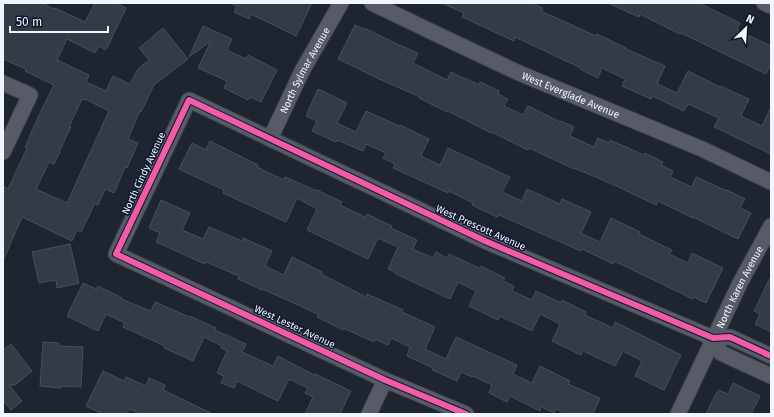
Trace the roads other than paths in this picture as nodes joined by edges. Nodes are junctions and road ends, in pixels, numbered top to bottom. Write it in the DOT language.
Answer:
graph roads {
  1 [pos="341,3"];
  2 [pos="372,3"];
  3 [pos="764,3"];
  4 [pos="771,6"];
  5 [pos="3,82"];
  6 [pos="188,100"];
  7 [pos="270,139"];
  8 [pos="3,152"];
  9 [pos="771,182"];
  10 [pos="771,226"];
  11 [pos="116,254"];
  12 [pos="713,338"];
  13 [pos="771,356"];
  14 [pos="771,376"];
  15 [pos="385,380"];
  16 [pos="369,414"];
  17 [pos="466,414"];
  18 [pos="678,414"];
  1 -- 7 [label="street, North Sylmar Avenue"];
  2 -- 9 [label="street, West Everglade Avenue"];
  3 -- 4 [label="street"];
  5 -- 8 [label="street"];
  6 -- 7 [label="street, West Prescott Avenue"];
  6 -- 11 [label="street, North Cindy Avenue"];
  7 -- 12 [label="street, West Prescott Avenue"];
  10 -- 12 [label="street, North Karen Avenue"];
  11 -- 15 [label="street, West Lester Avenue"];
  12 -- 13 [label="street, West Prescott Avenue"];
  12 -- 14 [label="street"];
  12 -- 18 [label="street, North Karen Avenue"];
  15 -- 16 [label="street"];
  15 -- 17 [label="street, West Lester Avenue"];
}
